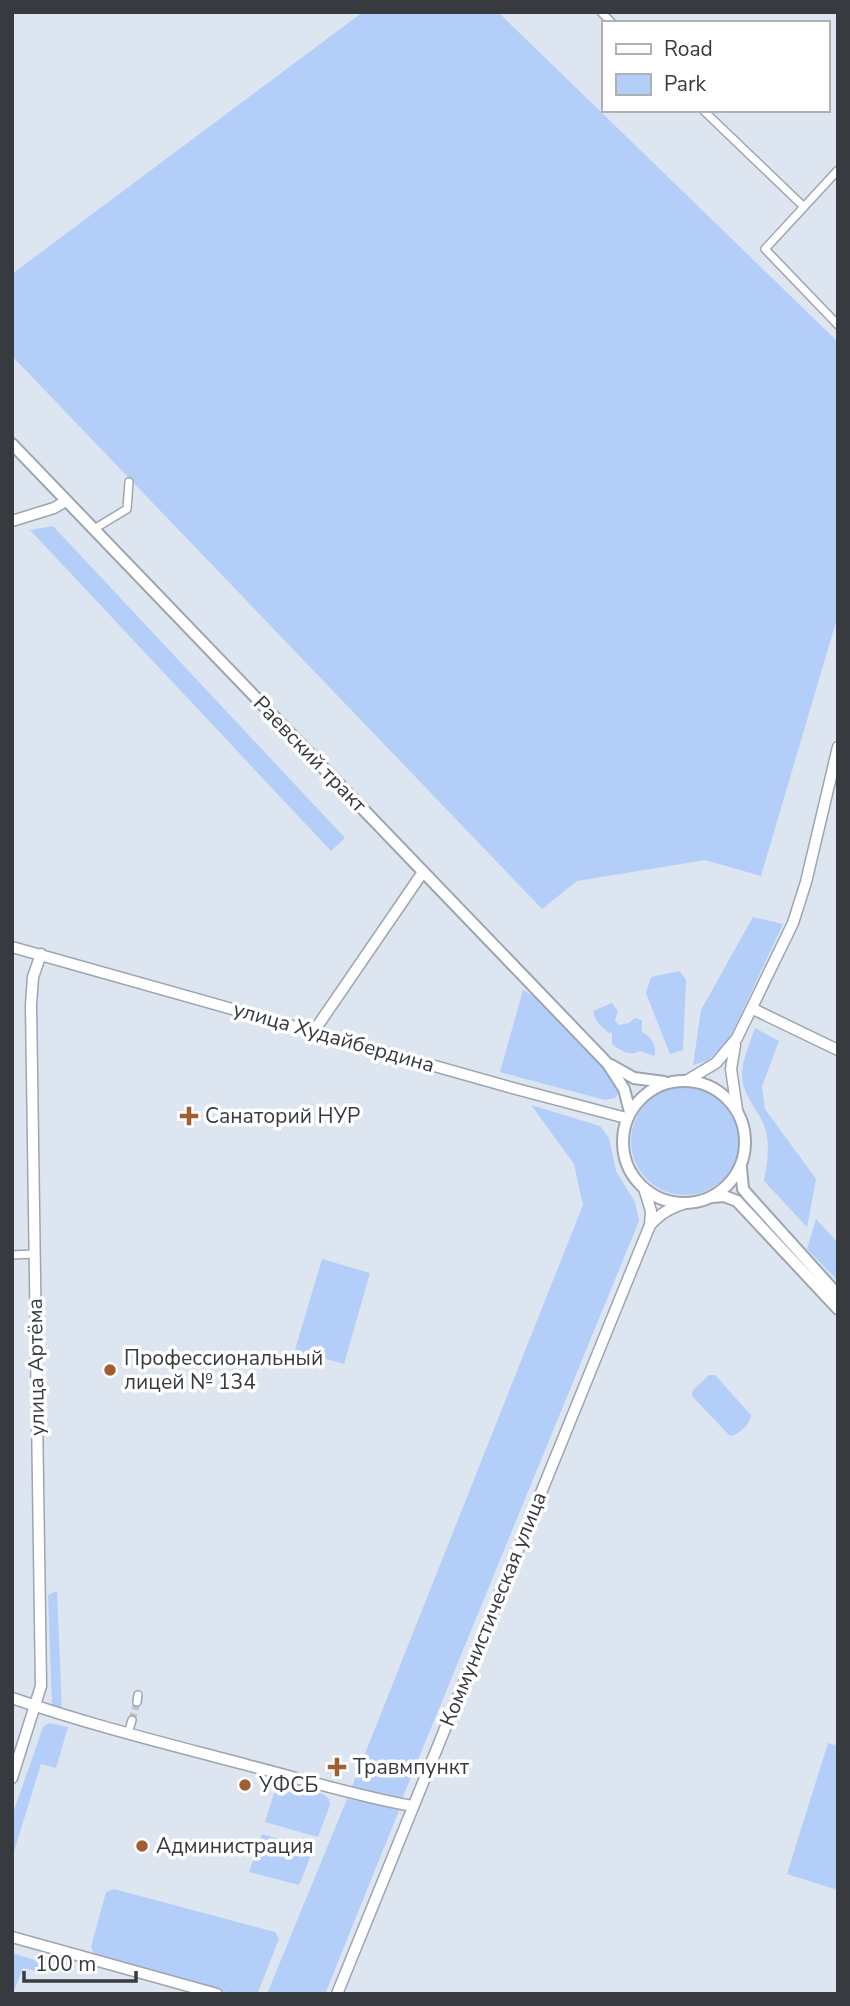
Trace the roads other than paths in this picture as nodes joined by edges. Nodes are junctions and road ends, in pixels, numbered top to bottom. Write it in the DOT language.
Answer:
graph roads {
  1 [pos="705,112"];
  2 [pos="838,170"];
  3 [pos="804,207"];
  4 [pos="838,325"];
  5 [pos="12,444"];
  6 [pos="129,482"];
  7 [pos="66,501"];
  8 [pos="12,521"];
  9 [pos="94,529"];
  10 [pos="838,747"];
  11 [pos="423,873"];
  12 [pos="12,947"];
  13 [pos="41,954"];
  14 [pos="753,1009"];
  15 [pos="314,1031"];
  16 [pos="737,1038"];
  17 [pos="838,1050"];
  18 [pos="608,1064"];
  19 [pos="685,1081"];
  20 [pos="670,1082"];
  21 [pos="737,1110"];
  22 [pos="628,1115"];
  23 [pos="741,1168"];
  24 [pos="644,1188"];
  25 [pos="710,1197"];
  26 [pos="686,1203"];
  27 [pos="650,1226"];
  28 [pos="34,1254"];
  29 [pos="12,1255"];
  30 [pos="838,1295"];
  31 [pos="838,1309"];
  32 [pos="12,1698"];
  33 [pos="36,1706"];
  34 [pos="132,1720"];
  35 [pos="128,1734"];
  36 [pos="12,1778"];
  37 [pos="412,1807"];
  38 [pos="12,1937"];
  39 [pos="217,1994"];
  40 [pos="337,1994"];
  1 -- 3 [label="street"];
  2 -- 3 [label="street"];
  3 -- 4 [label="street"];
  5 -- 7 [label="main road, Раевский тракт"];
  6 -- 9 [label="street"];
  7 -- 8 [label="main road"];
  7 -- 9 [label="main road, Раевский тракт"];
  9 -- 11 [label="main road, Раевский тракт"];
  10 -- 14 [label="main road"];
  11 -- 15 [label="main road"];
  11 -- 18 [label="main road, Раевский тракт"];
  12 -- 13 [label="main road, улица Худайбердина"];
  13 -- 15 [label="main road, улица Худайбердина"];
  13 -- 28 [label="main road, улица Артёма"];
  14 -- 16 [label="main road"];
  14 -- 17 [label="main road"];
  15 -- 22 [label="main road, улица Худайбердина"];
  16 -- 19 [label="main road"];
  16 -- 21 [label="main road"];
  18 -- 20 [label="main road, Раевский тракт"];
  18 -- 22 [label="main road, Раевский тракт"];
  19 -- 20 [label="main road"];
  19 -- 21 [label="main road"];
  20 -- 22 [label="main road"];
  21 -- 23 [label="main road"];
  22 -- 24 [label="main road"];
  23 -- 25 [label="main road"];
  23 -- 30 [label="main road"];
  24 -- 26 [label="main road"];
  24 -- 27 [label="main road"];
  25 -- 26 [label="main road"];
  25 -- 31 [label="main road"];
  26 -- 27 [label="main road"];
  27 -- 37 [label="main road, Коммунистическая улица"];
  28 -- 29 [label="street"];
  28 -- 33 [label="main road, улица Артёма"];
  32 -- 33 [label="main road"];
  33 -- 35 [label="main road"];
  33 -- 36 [label="main road, улица Артёма"];
  34 -- 35 [label="street"];
  35 -- 37 [label="main road"];
  37 -- 40 [label="main road, Коммунистическая улица"];
  38 -- 39 [label="main road"];
}
